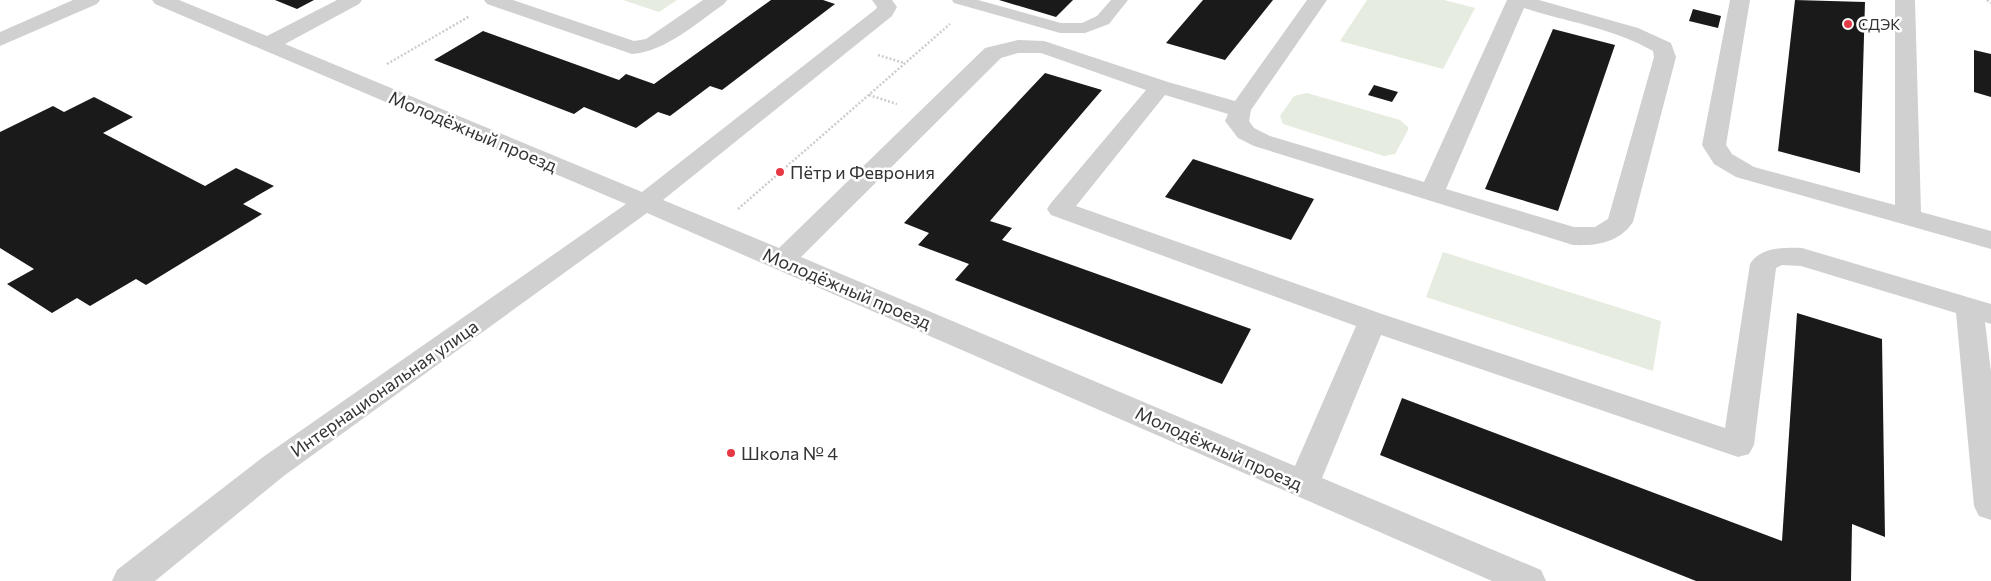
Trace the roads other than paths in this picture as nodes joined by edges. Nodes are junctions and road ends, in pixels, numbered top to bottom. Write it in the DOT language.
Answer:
graph roads {
  1 [pos="90,0"];
  2 [pos="162,0"];
  3 [pos="352,0"];
  4 [pos="495,0"];
  5 [pos="717,0"];
  6 [pos="882,0"];
  7 [pos="1120,0"];
  8 [pos="1317,0"];
  9 [pos="1518,0"];
  10 [pos="1740,0"];
  11 [pos="1905,0"];
  12 [pos="966,2"];
  13 [pos="0,40"];
  14 [pos="268,44"];
  15 [pos="1160,87"];
  16 [pos="1240,110"];
  17 [pos="1432,193"];
  18 [pos="644,203"];
  19 [pos="1908,217"];
  20 [pos="1991,240"];
  21 [pos="783,260"];
  22 [pos="1980,310"];
  23 [pos="1372,321"];
  24 [pos="1303,485"];
  25 [pos="1991,506"];
  26 [pos="129,581"];
  27 [pos="1529,581"];
  1 -- 13 [label="street"];
  2 -- 14 [label="street, Молодёжный проезд"];
  3 -- 14 [label="street"];
  4 -- 5 [label="street"];
  6 -- 18 [label="street, Интернациональная улица"];
  7 -- 12 [label="lane"];
  8 -- 16 [label="street"];
  9 -- 17 [label="street"];
  9 -- 17 [label="street"];
  10 -- 19 [label="street"];
  11 -- 19 [label="street"];
  14 -- 18 [label="street, Молодёжный проезд"];
  15 -- 16 [label="street"];
  15 -- 21 [label="street"];
  15 -- 23 [label="street"];
  16 -- 17 [label="street"];
  18 -- 21 [label="street, Молодёжный проезд"];
  18 -- 26 [label="street, Интернациональная улица"];
  19 -- 20 [label="street"];
  21 -- 24 [label="street, Молодёжный проезд"];
  22 -- 23 [label="street"];
  22 -- 25 [label="street"];
  23 -- 24 [label="street"];
  24 -- 27 [label="street, Молодёжный проезд"];
}
